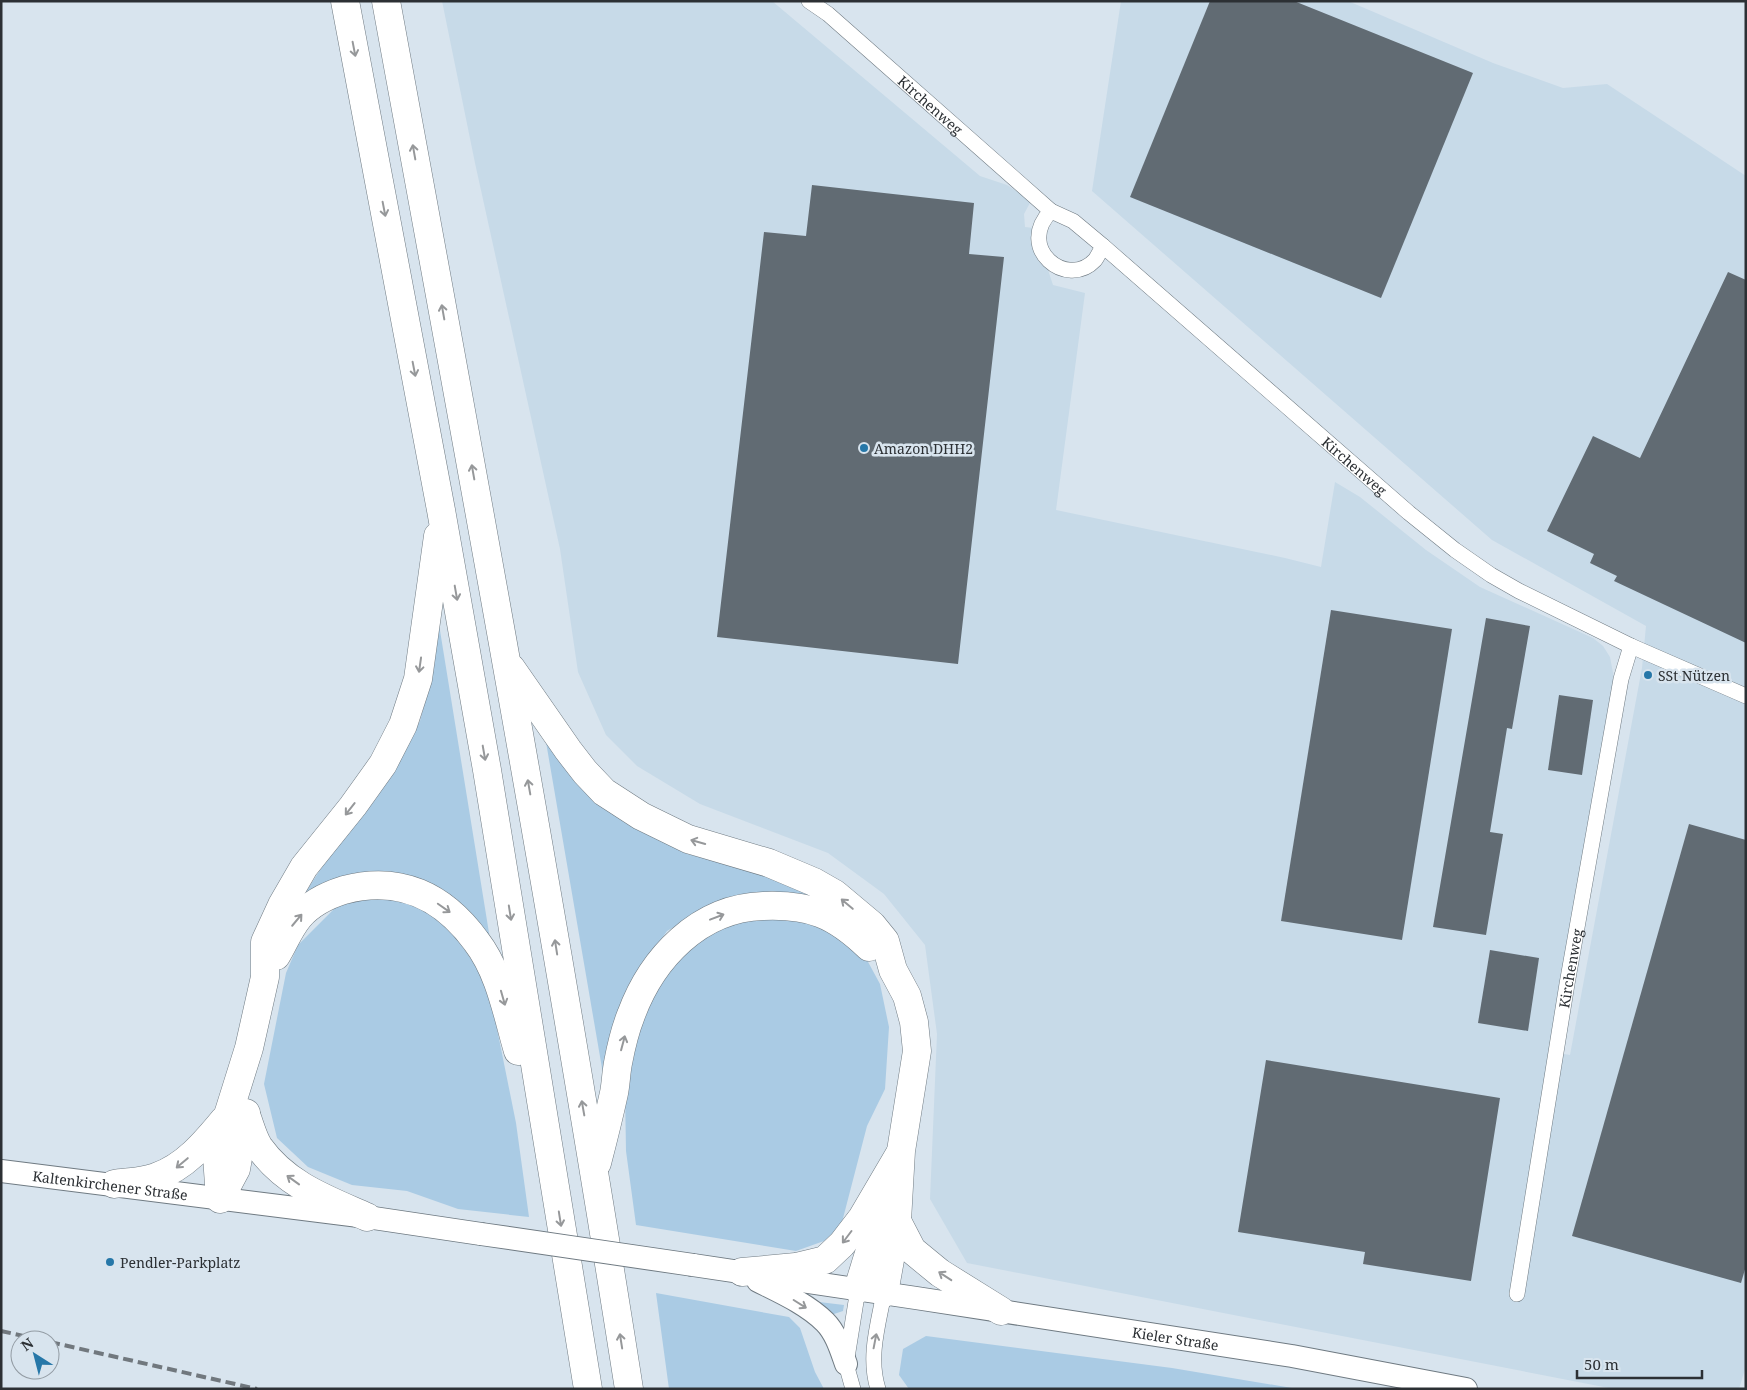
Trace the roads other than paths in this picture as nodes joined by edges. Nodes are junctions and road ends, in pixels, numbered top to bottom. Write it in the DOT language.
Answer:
graph roads {
  1 [pos="345,1"];
  2 [pos="386,1"];
  3 [pos="809,1"];
  4 [pos="1051,211"];
  5 [pos="1103,246"];
  6 [pos="441,510"];
  7 [pos="1631,646"];
  8 [pos="507,662"];
  9 [pos="1746,696"];
  10 [pos="893,970"];
  11 [pos="265,977"];
  12 [pos="237,1115"];
  13 [pos="901,1151"];
  14 [pos="553,1170"];
  15 [pos="1,1171"];
  16 [pos="595,1173"];
  17 [pos="114,1184"];
  18 [pos="220,1199"];
  19 [pos="367,1217"];
  20 [pos="897,1221"];
  21 [pos="480,1234"];
  22 [pos="742,1272"];
  23 [pos="871,1291"];
  24 [pos="1517,1294"];
  25 [pos="1001,1311"];
  26 [pos="846,1364"];
  27 [pos="588,1389"];
  28 [pos="629,1389"];
  29 [pos="853,1389"];
  30 [pos="878,1389"];
  31 [pos="1466,1389"];
  1 -- 6 [label="highway, one-way"];
  8 -- 2 [label="highway, one-way"];
  3 -- 4 [label="street, Kirchenweg"];
  4 -- 5 [label="street, Kirchenweg"];
  4 -- 5 [label="street"];
  5 -- 7 [label="street, Kirchenweg"];
  6 -- 11 [label="highway, one-way"];
  6 -- 14 [label="highway, one-way"];
  7 -- 9 [label="street, Kirchenweg"];
  7 -- 24 [label="street, Kirchenweg"];
  10 -- 8 [label="highway, one-way"];
  16 -- 8 [label="highway, one-way"];
  10 -- 13 [label="highway"];
  16 -- 10 [label="highway, one-way"];
  11 -- 12 [label="highway"];
  11 -- 14 [label="highway, one-way"];
  12 -- 17 [label="highway, one-way"];
  12 -- 18 [label="highway"];
  19 -- 12 [label="highway, one-way"];
  13 -- 20 [label="highway"];
  13 -- 22 [label="highway, one-way"];
  13 -- 23 [label="highway"];
  14 -- 27 [label="highway, one-way"];
  15 -- 17 [label="main road, Kaltenkirchener Straße"];
  28 -- 16 [label="highway, one-way"];
  17 -- 18 [label="main road, Kaltenkirchener Straße"];
  18 -- 19 [label="main road, Kaltenkirchener Straße"];
  19 -- 21 [label="main road, Kaltenkirchener Straße"];
  20 -- 23 [label="highway"];
  25 -- 20 [label="highway, one-way"];
  21 -- 22 [label="main road, Kieler Straße, bridge"];
  22 -- 23 [label="main road, Kieler Straße"];
  22 -- 26 [label="main road, one-way"];
  23 -- 25 [label="main road, Kieler Straße"];
  23 -- 26 [label="street"];
  30 -- 23 [label="street, one-way"];
  25 -- 31 [label="main road, Kieler Straße"];
  26 -- 29 [label="street"];
}
